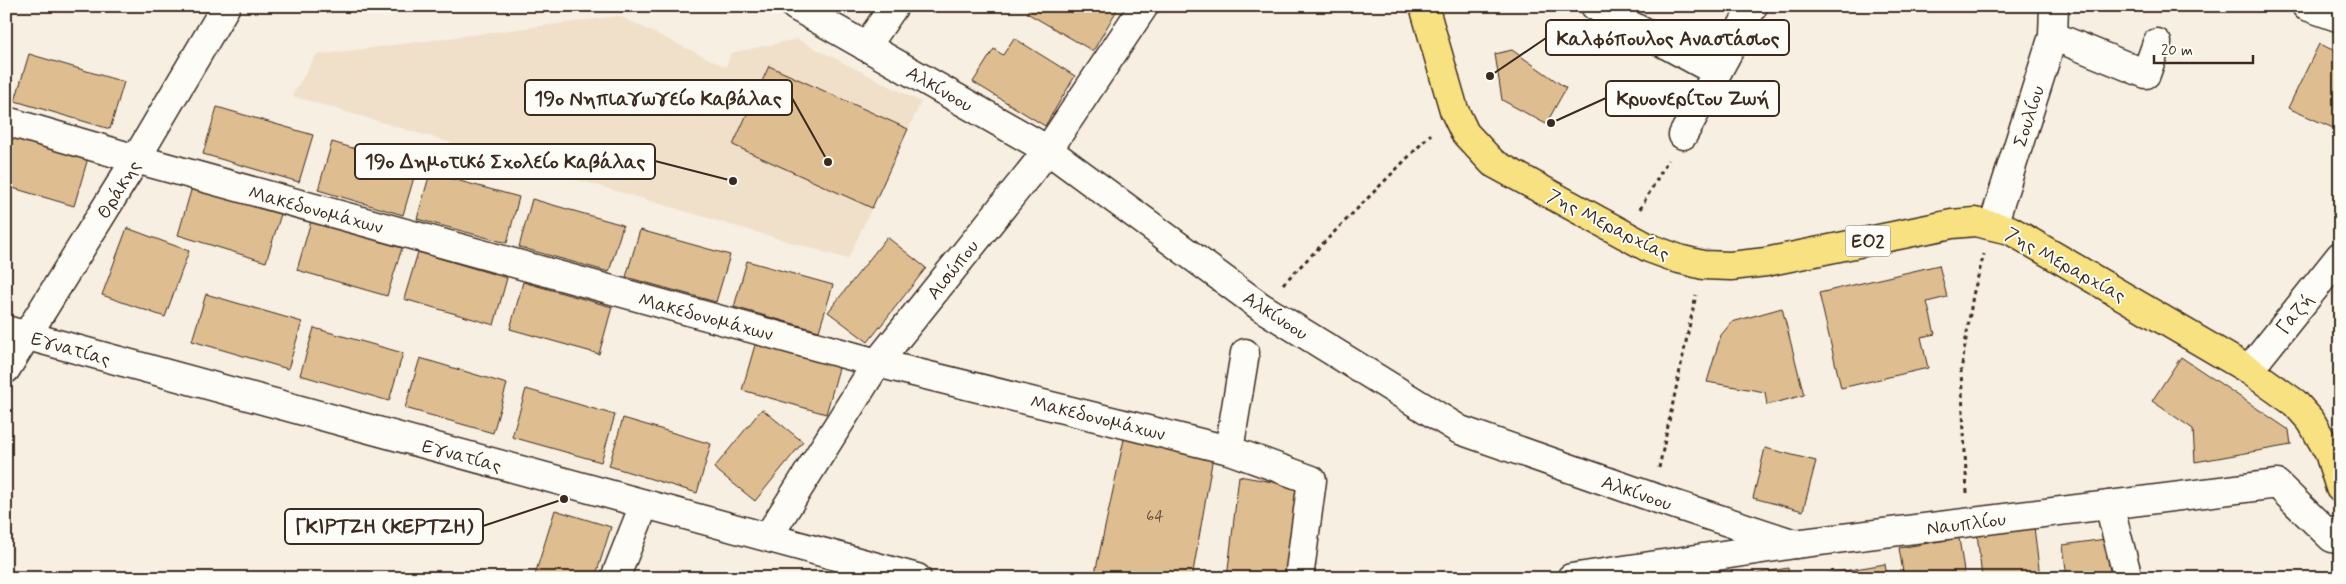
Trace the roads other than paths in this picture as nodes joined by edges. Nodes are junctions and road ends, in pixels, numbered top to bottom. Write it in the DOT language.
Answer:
graph roads {
  1 [pos="226,6"];
  2 [pos="795,6"];
  3 [pos="894,6"];
  4 [pos="1144,6"];
  5 [pos="1424,6"];
  6 [pos="1595,6"];
  7 [pos="1753,6"];
  8 [pos="2054,6"];
  9 [pos="2306,6"];
  10 [pos="2340,18"];
  11 [pos="2053,36"];
  12 [pos="2157,43"];
  13 [pos="866,46"];
  14 [pos="1717,72"];
  15 [pos="6,121"];
  16 [pos="1683,135"];
  17 [pos="1048,150"];
  18 [pos="136,159"];
  19 [pos="1993,225"];
  20 [pos="2340,256"];
  21 [pos="16,333"];
  22 [pos="1245,353"];
  23 [pos="877,363"];
  24 [pos="6,369"];
  25 [pos="2249,370"];
  26 [pos="1229,450"];
  27 [pos="2340,488"];
  28 [pos="644,505"];
  29 [pos="2109,505"];
  30 [pos="768,537"];
  31 [pos="2340,540"];
  32 [pos="1795,544"];
  33 [pos="615,578"];
  34 [pos="917,578"];
  35 [pos="1299,578"];
  36 [pos="1570,578"];
  37 [pos="2128,578"];
  1 -- 18 [label="street, Θράκης"];
  2 -- 13 [label="street, Αλκίνοου"];
  3 -- 13 [label="street"];
  4 -- 17 [label="street, Αισώπου"];
  5 -- 19 [label="main road, 7ης Μεραρχίας / ΕΟ2"];
  6 -- 14 [label="street"];
  7 -- 14 [label="street"];
  8 -- 11 [label="street, Σουλίου"];
  9 -- 10 [label="street"];
  11 -- 12 [label="street"];
  11 -- 19 [label="street, Σουλίου"];
  13 -- 17 [label="street, Αλκίνοου"];
  14 -- 16 [label="street"];
  15 -- 18 [label="street, Μακεδονομάχων"];
  17 -- 23 [label="street, Αισώπου"];
  17 -- 32 [label="street, Αλκίνοου"];
  18 -- 21 [label="street, Θράκης"];
  18 -- 23 [label="street, Μακεδονομάχων"];
  19 -- 25 [label="main road, 7ης Μεραρχίας / ΕΟ2"];
  20 -- 25 [label="street, Γαζή"];
  21 -- 24 [label="street, Θράκης"];
  21 -- 28 [label="street, Εγνατίας"];
  22 -- 26 [label="street"];
  23 -- 26 [label="street, Μακεδονομάχων"];
  23 -- 30 [label="street, Αισώπου"];
  25 -- 27 [label="main road, 7ης Μεραρχίας / ΕΟ2"];
  26 -- 35 [label="street, Μακεδονομάχων"];
  28 -- 30 [label="street, Εγνατίας"];
  28 -- 33 [label="street"];
  29 -- 31 [label="street, Ναυπλίου"];
  29 -- 32 [label="street, Ναυπλίου"];
  29 -- 37 [label="street"];
  30 -- 34 [label="street, Εγνατίας"];
  32 -- 36 [label="street, Ναυπλίου"];
}
